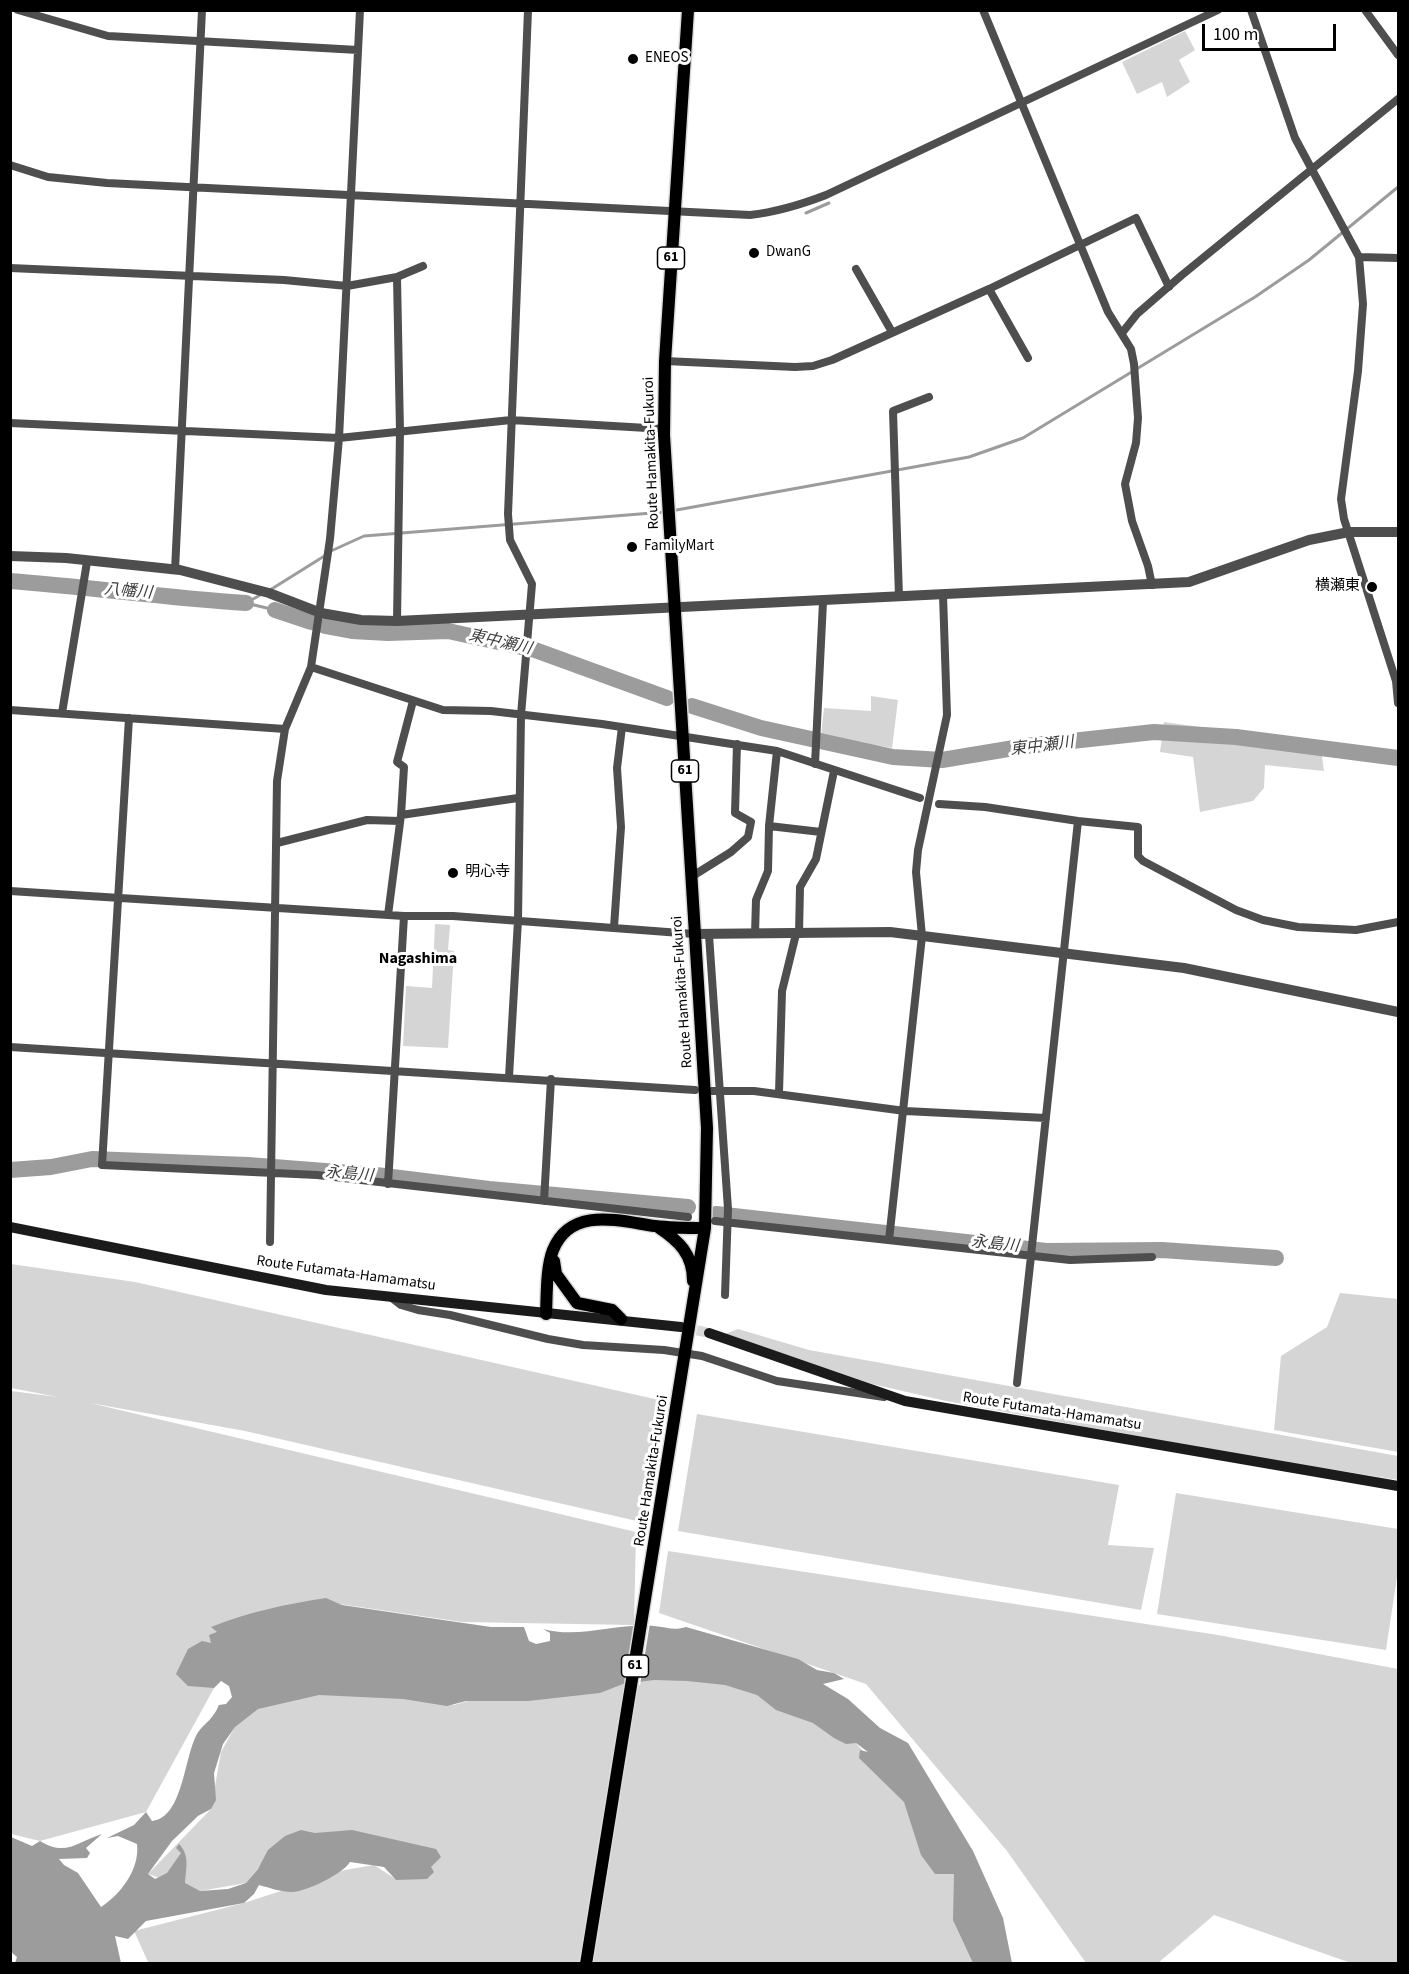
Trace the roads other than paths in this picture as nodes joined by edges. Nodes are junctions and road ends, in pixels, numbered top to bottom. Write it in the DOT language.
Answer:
graph roads {
  1 [pos="18,10"];
  2 [pos="202,10"];
  3 [pos="360,10"];
  4 [pos="528,10"];
  5 [pos="688,10"];
  6 [pos="983,10"];
  7 [pos="1218,10"];
  8 [pos="1251,10"];
  9 [pos="1365,10"];
  10 [pos="201,43"];
  11 [pos="358,50"];
  12 [pos="1398,56"];
  13 [pos="1398,99"];
  14 [pos="1022,104"];
  15 [pos="10,165"];
  16 [pos="1311,170"];
  17 [pos="194,187"];
  18 [pos="351,196"];
  19 [pos="519,202"];
  20 [pos="675,212"];
  21 [pos="1079,245"];
  22 [pos="1359,257"];
  23 [pos="1398,258"];
  24 [pos="423,266"];
  25 [pos="10,268"];
  26 [pos="856,269"];
  27 [pos="190,275"];
  28 [pos="397,277"];
  29 [pos="347,286"];
  30 [pos="1169,287"];
  31 [pos="989,289"];
  32 [pos="892,332"];
  33 [pos="1122,333"];
  34 [pos="1028,358"];
  35 [pos="665,361"];
  36 [pos="929,397"];
  37 [pos="511,420"];
  38 [pos="10,423"];
  39 [pos="664,429"];
  40 [pos="182,432"];
  41 [pos="400,432"];
  42 [pos="339,438"];
  43 [pos="1349,532"];
  44 [pos="1398,532"];
  45 [pos="10,556"];
  46 [pos="87,562"];
  47 [pos="175,570"];
  48 [pos="1152,585"];
  49 [pos="943,595"];
  50 [pos="899,597"];
  51 [pos="823,602"];
  52 [pos="673,607"];
  53 [pos="321,613"];
  54 [pos="531,615"];
  55 [pos="397,621"];
  56 [pos="311,667"];
  57 [pos="1397,682"];
  58 [pos="412,700"];
  59 [pos="1398,703"];
  60 [pos="10,710"];
  61 [pos="63,713"];
  62 [pos="521,715"];
  63 [pos="129,718"];
  64 [pos="622,727"];
  65 [pos="285,729"];
  66 [pos="683,735"];
  67 [pos="737,744"];
  68 [pos="777,751"];
  69 [pos="814,764"];
  70 [pos="834,771"];
  71 [pos="518,798"];
  72 [pos="920,798"];
  73 [pos="939,804"];
  74 [pos="401,818"];
  75 [pos="1077,821"];
  76 [pos="769,826"];
  77 [pos="821,832"];
  78 [pos="277,843"];
  79 [pos="691,877"];
  80 [pos="10,891"];
  81 [pos="119,898"];
  82 [pos="274,907"];
  83 [pos="388,915"];
  84 [pos="404,916"];
  85 [pos="518,920"];
  86 [pos="1398,922"];
  87 [pos="614,927"];
  88 [pos="694,934"];
  89 [pos="755,934"];
  90 [pos="797,934"];
  91 [pos="708,935"];
  92 [pos="922,936"];
  93 [pos="1065,953"];
  94 [pos="1398,1011"];
  95 [pos="10,1047"];
  96 [pos="109,1053"];
  97 [pos="272,1064"];
  98 [pos="393,1070"];
  99 [pos="508,1077"];
  100 [pos="551,1079"];
  101 [pos="695,1090"];
  102 [pos="716,1091"];
  103 [pos="779,1094"];
  104 [pos="905,1111"];
  105 [pos="1046,1118"];
  106 [pos="271,1170"];
  107 [pos="388,1183"];
  108 [pos="544,1198"];
  109 [pos="688,1217"];
  110 [pos="727,1222"];
  111 [pos="710,1224"];
  112 [pos="657,1226"];
  113 [pos="10,1227"];
  114 [pos="889,1236"];
  115 [pos="270,1242"];
  116 [pos="553,1251"];
  117 [pos="1031,1252"];
  118 [pos="1152,1257"];
  119 [pos="725,1294"];
  120 [pos="392,1298"];
  121 [pos="692,1312"];
  122 [pos="546,1314"];
  123 [pos="621,1319"];
  124 [pos="681,1327"];
  125 [pos="709,1333"];
  126 [pos="685,1361"];
  127 [pos="1017,1383"];
  128 [pos="893,1398"];
  129 [pos="1398,1486"];
  130 [pos="586,1964"];
  1 -- 10 [label="street"];
  2 -- 10 [label="street"];
  3 -- 11 [label="street"];
  4 -- 19 [label="street"];
  5 -- 20 [label="main road, Route Hamakita-Fukuroi / 61"];
  6 -- 14 [label="street"];
  7 -- 14 [label="street"];
  8 -- 16 [label="street"];
  9 -- 12 [label="street"];
  10 -- 11 [label="street"];
  10 -- 17 [label="street"];
  11 -- 18 [label="street"];
  13 -- 16 [label="street"];
  14 -- 20 [label="street"];
  14 -- 21 [label="street"];
  15 -- 17 [label="street"];
  16 -- 22 [label="street"];
  16 -- 30 [label="street"];
  17 -- 18 [label="street"];
  17 -- 27 [label="street"];
  18 -- 19 [label="street"];
  18 -- 29 [label="street"];
  19 -- 20 [label="street"];
  19 -- 37 [label="street"];
  20 -- 35 [label="main road, Route Hamakita-Fukuroi / 61"];
  21 -- 30 [label="street"];
  21 -- 31 [label="street"];
  21 -- 33 [label="street"];
  22 -- 23 [label="street"];
  22 -- 43 [label="street"];
  24 -- 28 [label="street"];
  25 -- 27 [label="street"];
  26 -- 32 [label="street"];
  27 -- 29 [label="street"];
  27 -- 40 [label="street"];
  28 -- 29 [label="street"];
  28 -- 41 [label="street"];
  29 -- 42 [label="street"];
  30 -- 33 [label="street"];
  31 -- 32 [label="street"];
  31 -- 34 [label="street"];
  32 -- 35 [label="street"];
  33 -- 48 [label="street"];
  35 -- 39 [label="main road, Route Hamakita-Fukuroi / 61"];
  36 -- 50 [label="street"];
  37 -- 39 [label="street"];
  37 -- 41 [label="street"];
  37 -- 54 [label="street"];
  38 -- 40 [label="street"];
  39 -- 52 [label="main road, Route Hamakita-Fukuroi / 61"];
  40 -- 42 [label="street"];
  40 -- 47 [label="street"];
  41 -- 42 [label="street"];
  41 -- 55 [label="street"];
  42 -- 53 [label="street"];
  43 -- 44 [label="street"];
  43 -- 48 [label="street"];
  43 -- 57 [label="street"];
  45 -- 46 [label="street"];
  46 -- 47 [label="street"];
  46 -- 61 [label="street"];
  47 -- 53 [label="street"];
  48 -- 49 [label="street"];
  49 -- 50 [label="street"];
  49 -- 92 [label="street"];
  50 -- 51 [label="street"];
  51 -- 52 [label="street"];
  51 -- 69 [label="street"];
  52 -- 54 [label="street"];
  52 -- 66 [label="main road, Route Hamakita-Fukuroi / 61"];
  53 -- 55 [label="street"];
  53 -- 56 [label="street"];
  54 -- 55 [label="street"];
  54 -- 62 [label="street"];
  56 -- 58 [label="street"];
  56 -- 65 [label="street"];
  57 -- 59 [label="street"];
  58 -- 62 [label="street"];
  58 -- 74 [label="street"];
  60 -- 61 [label="street"];
  61 -- 63 [label="street"];
  62 -- 64 [label="street"];
  62 -- 71 [label="street"];
  63 -- 65 [label="street"];
  63 -- 81 [label="street"];
  64 -- 66 [label="street"];
  64 -- 87 [label="street"];
  65 -- 78 [label="street"];
  66 -- 67 [label="street"];
  66 -- 79 [label="main road, Route Hamakita-Fukuroi / 61"];
  67 -- 68 [label="street"];
  67 -- 79 [label="street"];
  68 -- 69 [label="street"];
  68 -- 76 [label="street"];
  69 -- 70 [label="street"];
  70 -- 72 [label="street"];
  70 -- 77 [label="street"];
  71 -- 74 [label="street"];
  71 -- 85 [label="street"];
  73 -- 75 [label="street"];
  74 -- 78 [label="street"];
  74 -- 83 [label="street"];
  75 -- 86 [label="street"];
  75 -- 93 [label="street"];
  76 -- 77 [label="street"];
  76 -- 89 [label="street"];
  77 -- 90 [label="street"];
  78 -- 82 [label="street"];
  79 -- 88 [label="main road, Route Hamakita-Fukuroi / 61"];
  80 -- 81 [label="street"];
  81 -- 82 [label="street"];
  81 -- 96 [label="street"];
  82 -- 83 [label="street"];
  82 -- 97 [label="street"];
  83 -- 84 [label="street"];
  84 -- 85 [label="street"];
  84 -- 98 [label="street"];
  85 -- 87 [label="street"];
  85 -- 99 [label="street"];
  87 -- 88 [label="street"];
  88 -- 91 [label="street"];
  88 -- 111 [label="main road, Route Hamakita-Fukuroi / 61"];
  89 -- 90 [label="street"];
  89 -- 91 [label="street"];
  90 -- 92 [label="street"];
  90 -- 103 [label="street"];
  91 -- 102 [label="street"];
  92 -- 93 [label="street"];
  92 -- 104 [label="street"];
  93 -- 94 [label="street"];
  93 -- 105 [label="street"];
  95 -- 96 [label="street"];
  96 -- 97 [label="street"];
  96 -- 106 [label="street"];
  97 -- 98 [label="street"];
  97 -- 106 [label="street"];
  98 -- 99 [label="street"];
  98 -- 107 [label="street"];
  99 -- 100 [label="street"];
  100 -- 101 [label="street"];
  100 -- 108 [label="street"];
  102 -- 103 [label="street"];
  102 -- 110 [label="street"];
  103 -- 104 [label="street"];
  104 -- 105 [label="street"];
  104 -- 114 [label="street"];
  105 -- 117 [label="street"];
  106 -- 107 [label="street"];
  106 -- 115 [label="street"];
  107 -- 108 [label="street"];
  108 -- 109 [label="street"];
  110 -- 111 [label="street"];
  110 -- 114 [label="street"];
  110 -- 119 [label="street"];
  111 -- 112 [label="main road"];
  111 -- 121 [label="main road, Route Hamakita-Fukuroi / 61"];
  112 -- 116 [label="main road"];
  112 -- 121 [label="main road"];
  113 -- 120 [label="main road, Route Futamata-Hamamatsu"];
  114 -- 117 [label="street"];
  116 -- 122 [label="main road"];
  116 -- 123 [label="main road"];
  117 -- 118 [label="street"];
  117 -- 127 [label="street"];
  120 -- 122 [label="main road, Route Futamata-Hamamatsu"];
  120 -- 126 [label="street"];
  121 -- 126 [label="main road, Route Hamakita-Fukuroi / 61"];
  122 -- 123 [label="main road, Route Futamata-Hamamatsu"];
  123 -- 124 [label="main road, Route Futamata-Hamamatsu"];
  125 -- 128 [label="main road, Route Futamata-Hamamatsu"];
  126 -- 128 [label="street"];
  126 -- 130 [label="main road, Route Hamakita-Fukuroi / 61"];
  128 -- 129 [label="main road, Route Futamata-Hamamatsu"];
}
